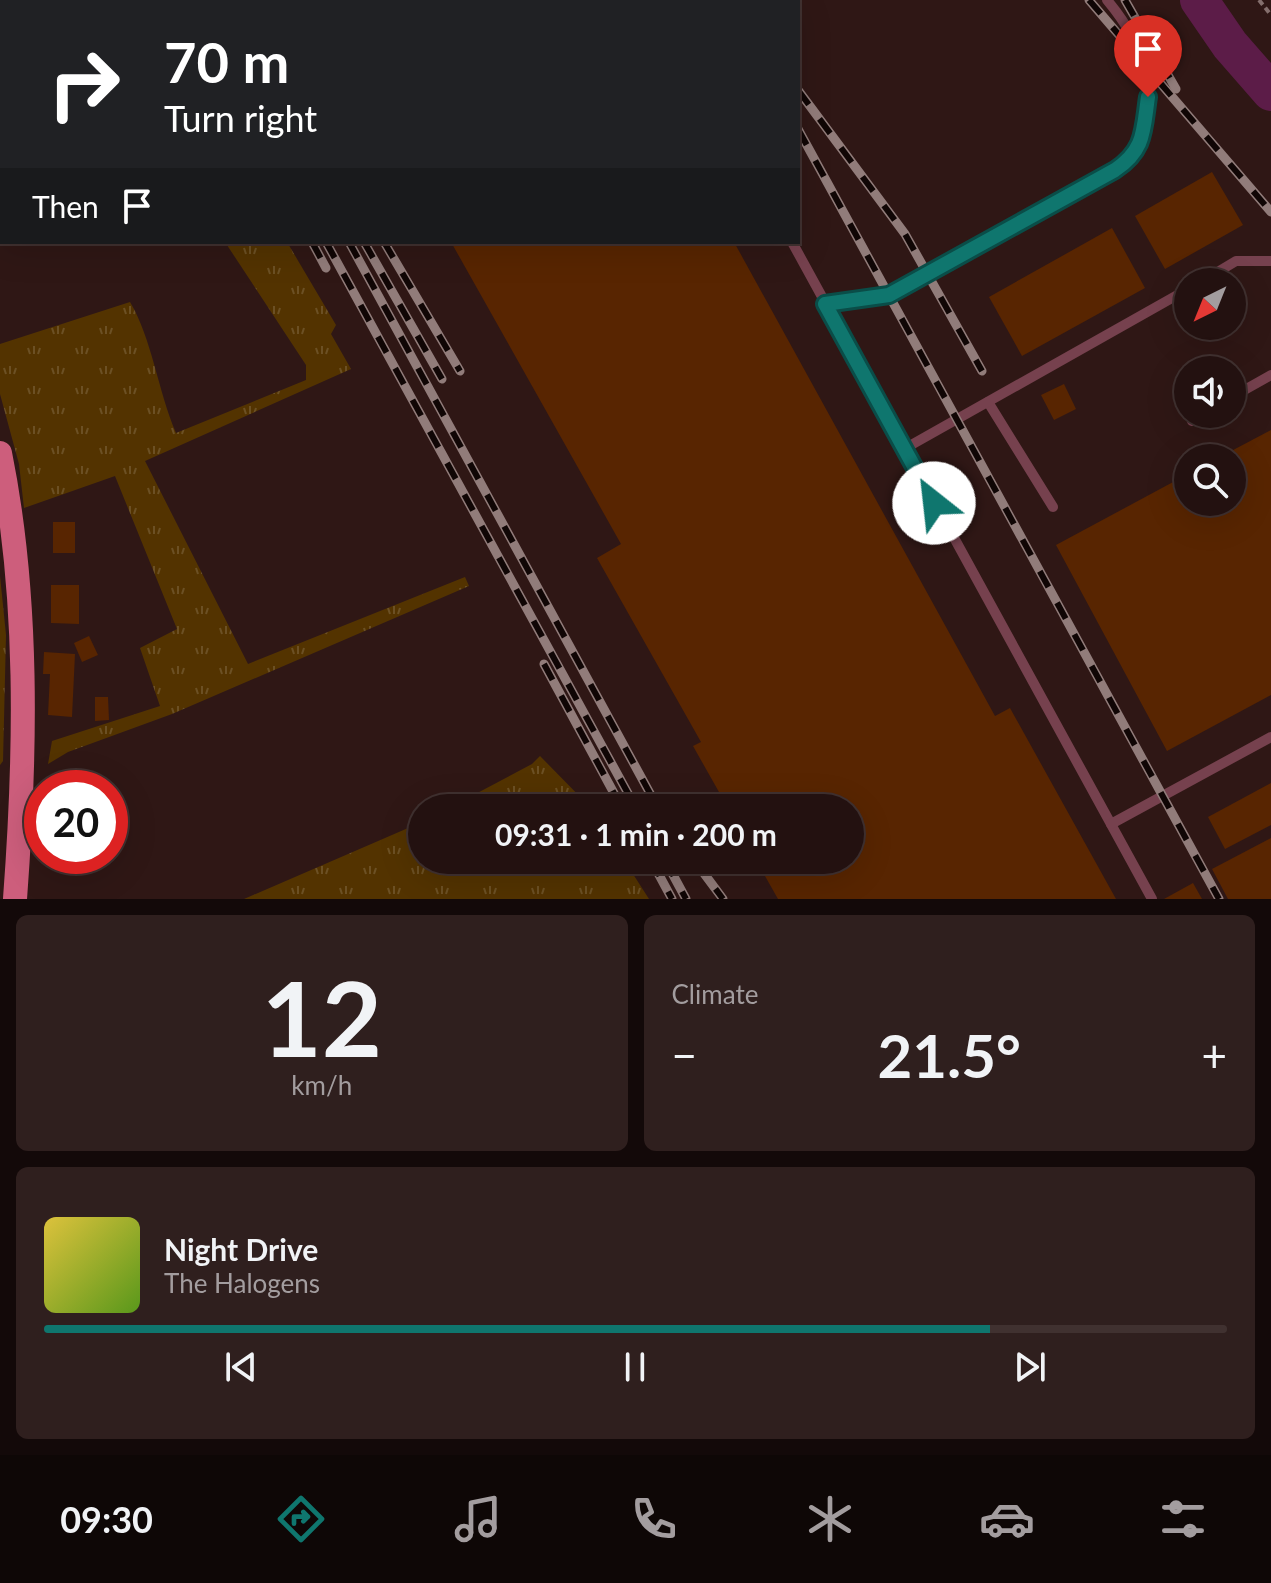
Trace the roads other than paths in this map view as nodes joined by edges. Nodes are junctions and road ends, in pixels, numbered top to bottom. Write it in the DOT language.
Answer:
graph roads {
  1 [pos="1107,0"];
  2 [pos="793,244"];
  3 [pos="1271,261"];
  4 [pos="1224,268"];
  5 [pos="1174,297"];
  6 [pos="825,304"];
  7 [pos="1271,375"];
  8 [pos="1246,389"];
  9 [pos="988,402"];
  10 [pos="904,449"];
  11 [pos="0,453"];
  12 [pos="1053,507"];
  13 [pos="1271,737"];
  14 [pos="1111,824"];
  15 [pos="15,899"];
  16 [pos="1152,899"];
  1 -- 6 [label="lane"];
  2 -- 6 [label="lane"];
  3 -- 4 [label="lane"];
  5 -- 9 [label="lane"];
  6 -- 10 [label="lane"];
  7 -- 8 [label="lane"];
  9 -- 10 [label="lane"];
  9 -- 12 [label="lane"];
  10 -- 14 [label="lane"];
  11 -- 15 [label="main road"];
  13 -- 14 [label="lane"];
  14 -- 16 [label="lane"];
}
